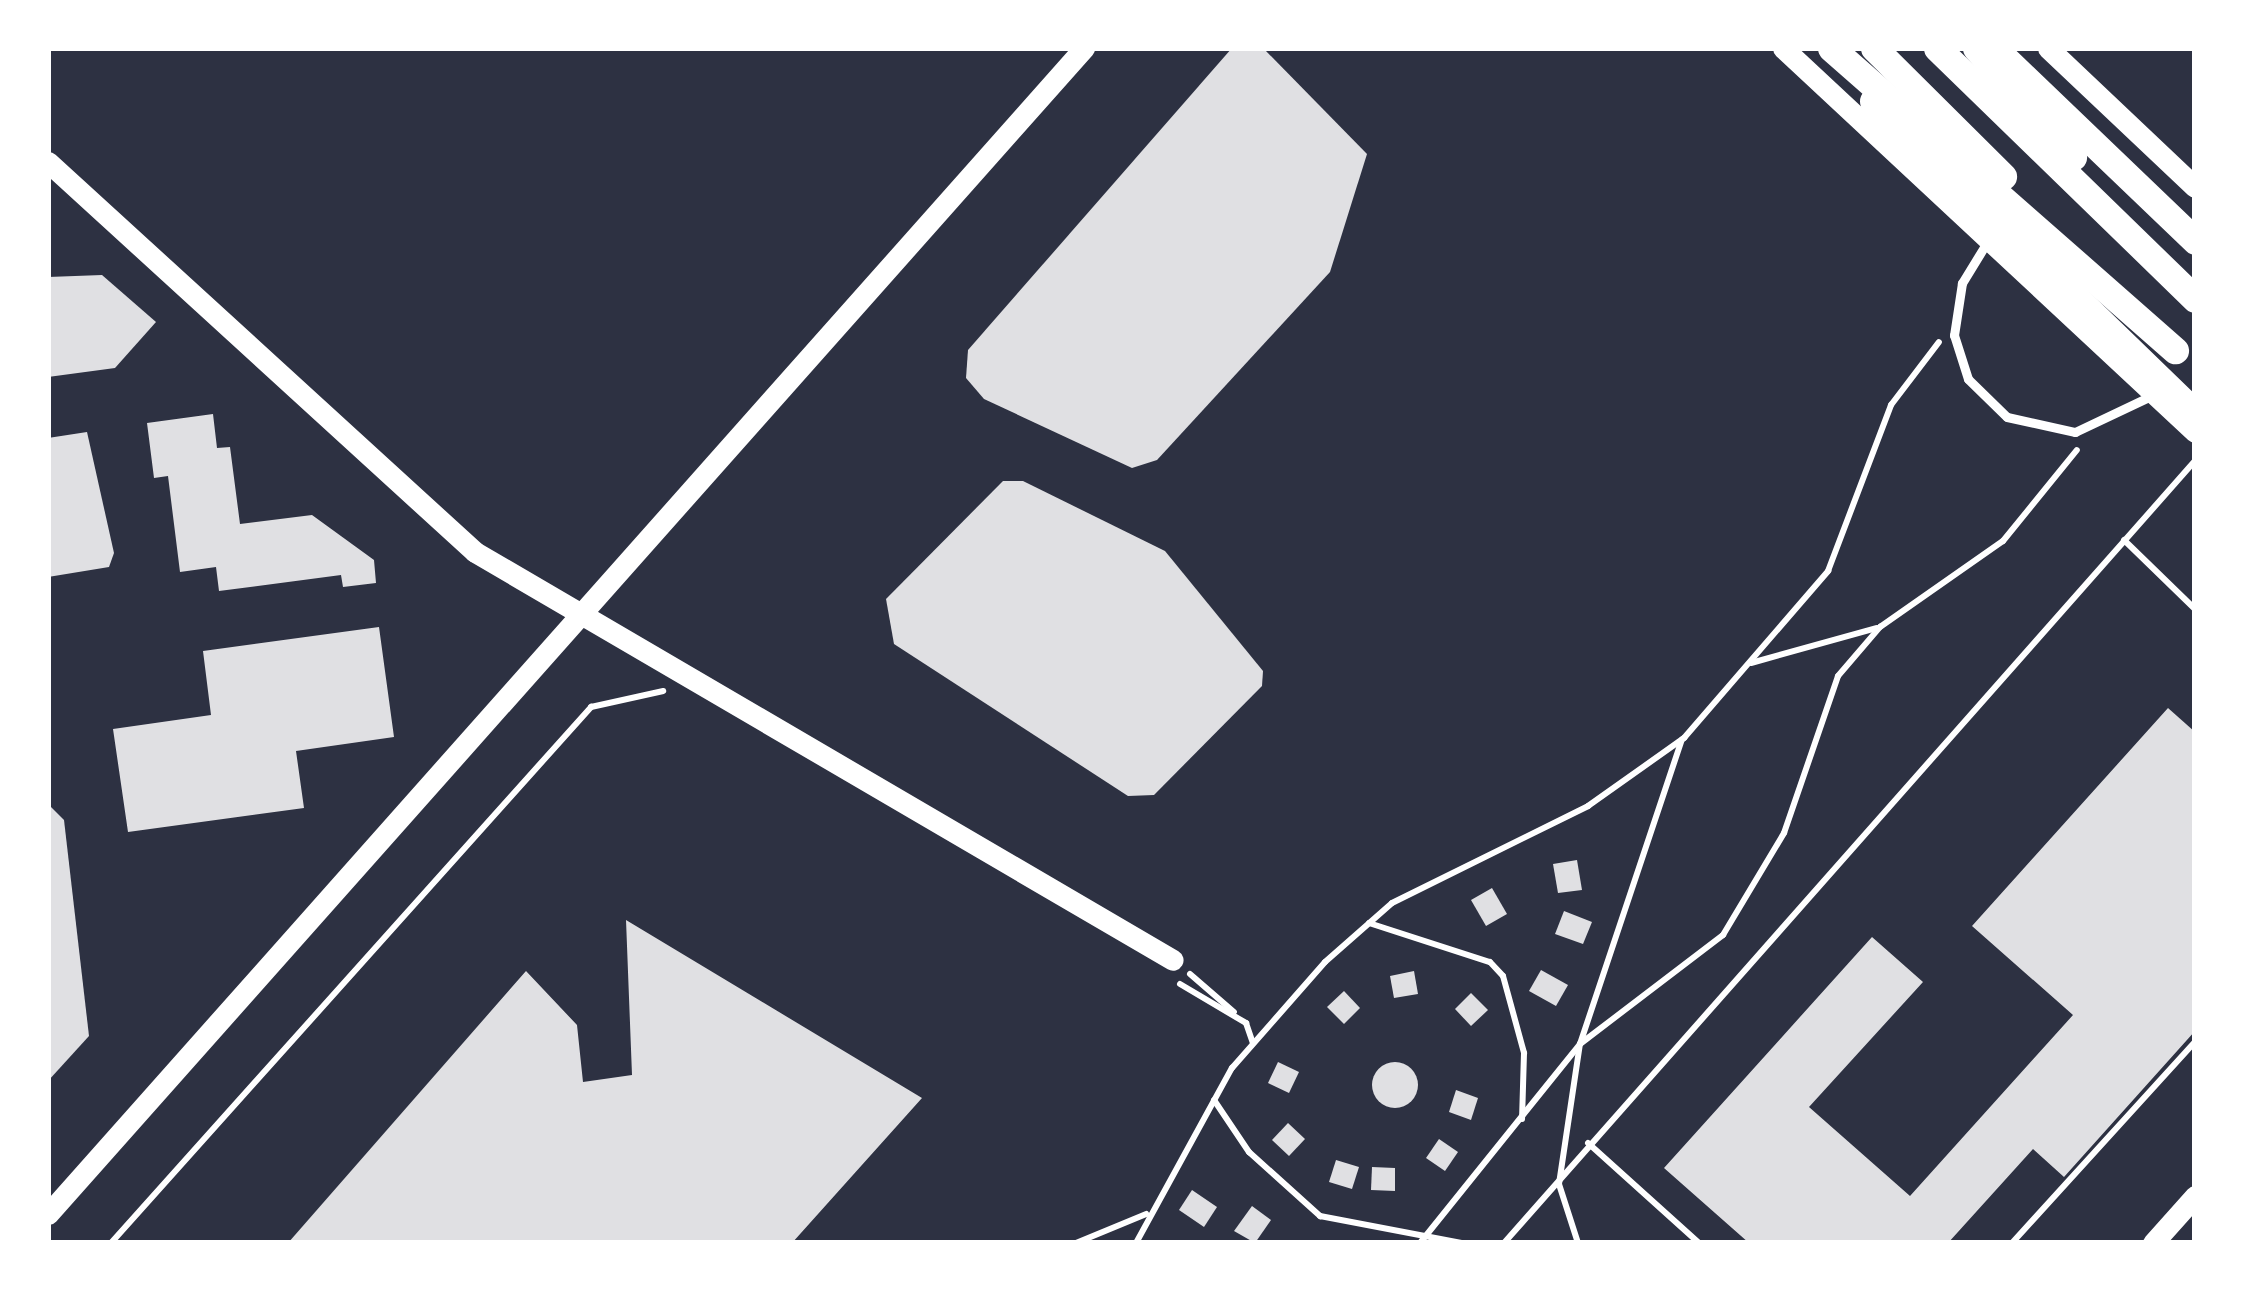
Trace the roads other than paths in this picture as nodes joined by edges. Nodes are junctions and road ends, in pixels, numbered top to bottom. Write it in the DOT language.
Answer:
graph roads {
  1 [pos="1084,48"];
  2 [pos="1783,48"];
  3 [pos="1818,48"];
  4 [pos="1831,48"];
  5 [pos="1874,48"];
  6 [pos="1937,48"];
  7 [pos="1976,48"];
  8 [pos="1994,48"];
  9 [pos="2048,48"];
  10 [pos="48,162"];
  11 [pos="2195,187"];
  12 [pos="1989,239"];
  13 [pos="2195,241"];
  14 [pos="2195,297"];
  15 [pos="2185,359"];
  16 [pos="2155,394"];
  17 [pos="2195,412"];
  18 [pos="2195,432"];
  19 [pos="585,608"];
  20 [pos="1169,967"];
  21 [pos="2195,1196"];
  22 [pos="48,1214"];
  23 [pos="2153,1243"];
  1 -- 19 [label="street"];
  2 -- 12 [label="street"];
  3 -- 17 [label="main road"];
  4 -- 15 [label="main road"];
  5 -- 15 [label="main road"];
  6 -- 14 [label="main road"];
  7 -- 14 [label="main road"];
  8 -- 13 [label="main road"];
  9 -- 11 [label="street"];
  10 -- 19 [label="street"];
  12 -- 16 [label="street"];
  12 -- 16 [label="lane"];
  16 -- 18 [label="street"];
  19 -- 20 [label="street"];
  19 -- 22 [label="street"];
  21 -- 23 [label="street"];
}
